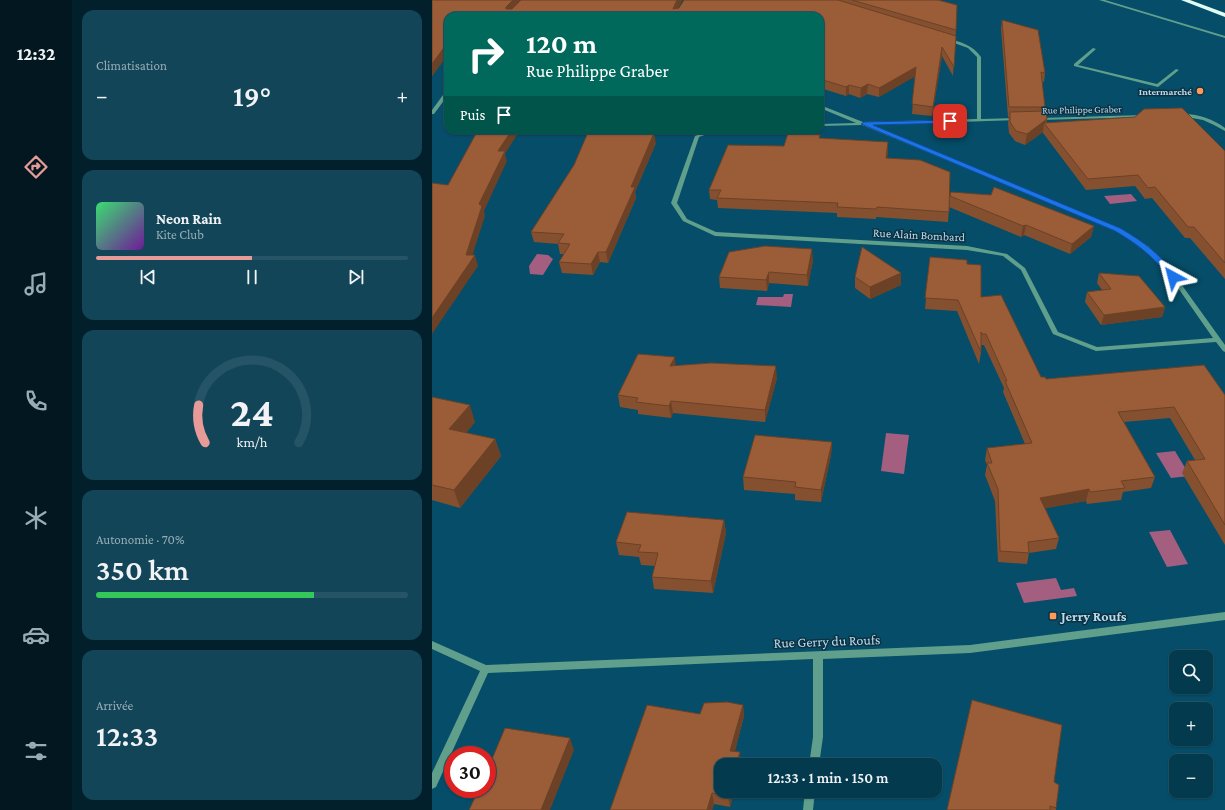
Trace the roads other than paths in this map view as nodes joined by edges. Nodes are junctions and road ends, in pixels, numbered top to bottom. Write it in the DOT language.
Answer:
graph roads {
  1 [pos="1101,0"];
  2 [pos="1184,0"];
  3 [pos="1225,15"];
  4 [pos="940,37"];
  5 [pos="1225,37"];
  6 [pos="1094,49"];
  7 [pos="1178,70"];
  8 [pos="444,97"];
  9 [pos="824,108"];
  10 [pos="432,113"];
  11 [pos="1153,116"];
  12 [pos="1177,116"];
  13 [pos="1026,119"];
  14 [pos="1034,119"];
  15 [pos="978,120"];
  16 [pos="864,124"];
  17 [pos="824,125"];
  18 [pos="1225,130"];
  19 [pos="703,134"];
  20 [pos="1217,340"];
  21 [pos="1225,350"];
  22 [pos="1225,616"];
  23 [pos="432,645"];
  24 [pos="818,655"];
  25 [pos="485,668"];
  26 [pos="815,758"];
  27 [pos="432,784"];
  28 [pos="809,798"];
  29 [pos="808,810"];
  1 -- 5 [label="street"];
  2 -- 3 [label="highway"];
  4 -- 15 [label="street"];
  6 -- 7 [label="street"];
  8 -- 10 [label="street"];
  9 -- 16 [label="street"];
  11 -- 14 [label="street, Rue Philippe Graber"];
  12 -- 18 [label="street"];
  13 -- 15 [label="street, Rue Philippe Graber"];
  15 -- 16 [label="street, Rue Philippe Graber"];
  16 -- 17 [label="street"];
  16 -- 20 [label="street"];
  19 -- 20 [label="street, Rue Alain Bombard"];
  20 -- 21 [label="street"];
  22 -- 24 [label="street, Rue Gerry du Roufs"];
  23 -- 25 [label="street, Rue Gerry du Roufs"];
  24 -- 25 [label="street, Rue Gerry du Roufs"];
  24 -- 26 [label="street"];
  25 -- 27 [label="street"];
  28 -- 29 [label="street"];
}
